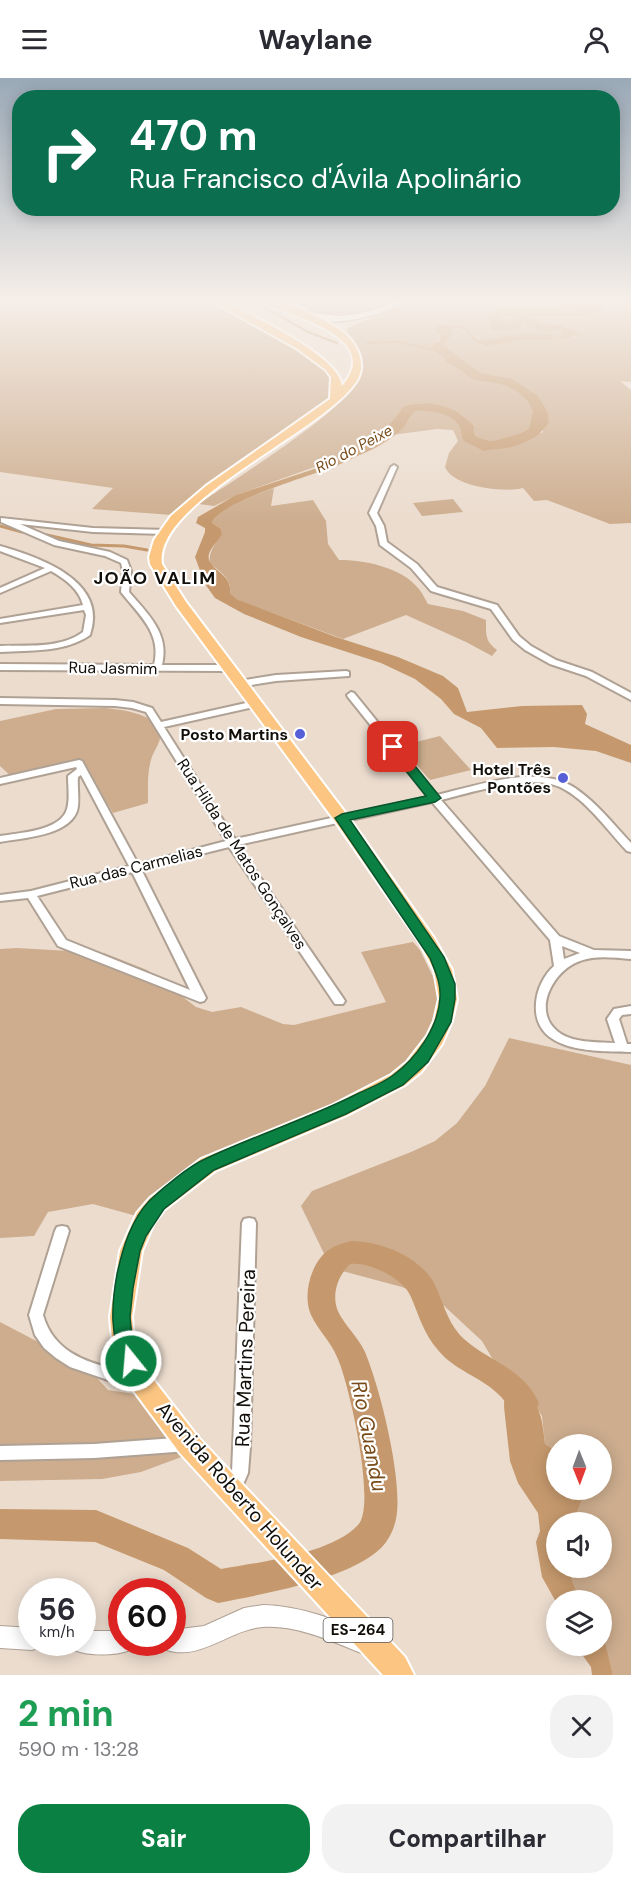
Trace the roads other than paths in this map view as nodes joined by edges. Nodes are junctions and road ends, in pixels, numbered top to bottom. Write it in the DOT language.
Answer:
graph roads {
  1 [pos="334,373"];
  2 [pos="357,373"];
  3 [pos="335,400"];
  4 [pos="394,467"];
  5 [pos="2,520"];
  6 [pos="164,532"];
  7 [pos="0,548"];
  8 [pos="52,568"];
  9 [pos="0,591"];
  10 [pos="87,607"];
  11 [pos="0,621"];
  12 [pos="0,649"];
  13 [pos="0,667"];
  14 [pos="227,668"];
  15 [pos="157,669"];
  16 [pos="346,674"];
  17 [pos="239,684"];
  18 [pos="351,695"];
  19 [pos="631,697"];
  20 [pos="0,701"];
  21 [pos="255,704"];
  22 [pos="160,725"];
  23 [pos="81,766"];
  24 [pos="0,782"];
  25 [pos="435,798"];
  26 [pos="342,818"];
  27 [pos="0,839"];
  28 [pos="232,843"];
  29 [pos="631,849"];
  30 [pos="135,867"];
  31 [pos="31,894"];
  32 [pos="0,898"];
  33 [pos="555,939"];
  34 [pos="593,954"];
  35 [pos="631,955"];
  36 [pos="560,966"];
  37 [pos="339,1001"];
  38 [pos="631,1010"];
  39 [pos="627,1048"];
  40 [pos="249,1223"];
  41 [pos="62,1231"];
  42 [pos="139,1380"];
  43 [pos="188,1444"];
  44 [pos="0,1453"];
  45 [pos="232,1491"];
  46 [pos="0,1637"];
  47 [pos="18,1638"];
  48 [pos="186,1640"];
  49 [pos="376,1649"];
  50 [pos="400,1675"];
  1 -- 3 [label="main road"];
  2 -- 3 [label="main road, ES-264"];
  3 -- 6 [label="main road, ES-264"];
  4 -- 19 [label="street"];
  5 -- 6 [label="street"];
  5 -- 15 [label="street"];
  6 -- 14 [label="main road, ES-264"];
  7 -- 8 [label="street"];
  8 -- 9 [label="street"];
  8 -- 10 [label="street"];
  10 -- 11 [label="street"];
  10 -- 12 [label="street"];
  13 -- 15 [label="street, Rua Jasmim"];
  14 -- 15 [label="street, Rua Jasmim"];
  14 -- 17 [label="main road, ES-264"];
  16 -- 17 [label="street"];
  17 -- 21 [label="main road, ES-264"];
  18 -- 25 [label="street"];
  20 -- 22 [label="street, Rua Hilda de Matos Gonçalves"];
  21 -- 22 [label="street"];
  21 -- 26 [label="main road, ES-264"];
  22 -- 28 [label="street, Rua Hilda de Matos Gonçalves"];
  23 -- 24 [label="street"];
  23 -- 27 [label="street"];
  23 -- 30 [label="street"];
  25 -- 26 [label="street, Rua das Carmelias"];
  25 -- 29 [label="street, Rua das Carmelias"];
  25 -- 33 [label="street"];
  26 -- 28 [label="street, Rua das Carmelias"];
  26 -- 42 [label="main road, Avenida Roberto Holunder / ES-264"];
  28 -- 30 [label="street, Rua das Carmelias"];
  28 -- 37 [label="street, Rua Hilda de Matos Gonçalves"];
  30 -- 31 [label="street, Rua das Carmelias"];
  30 -- 31 [label="street"];
  31 -- 32 [label="street, Rua das Carmelias"];
  33 -- 34 [label="street"];
  33 -- 36 [label="street"];
  34 -- 35 [label="street"];
  34 -- 36 [label="street"];
  36 -- 39 [label="street"];
  38 -- 39 [label="street"];
  40 -- 45 [label="street, Rua Martins Pereira"];
  41 -- 42 [label="street"];
  42 -- 43 [label="main road, Avenida Roberto Holunder / ES-264"];
  43 -- 44 [label="street"];
  43 -- 45 [label="main road, Avenida Roberto Holunder / ES-264"];
  45 -- 49 [label="main road, Avenida Roberto Holunder / ES-264"];
  46 -- 47 [label="street"];
  48 -- 49 [label="street"];
  49 -- 50 [label="main road, Avenida Roberto Holunder / ES-264"];
}
